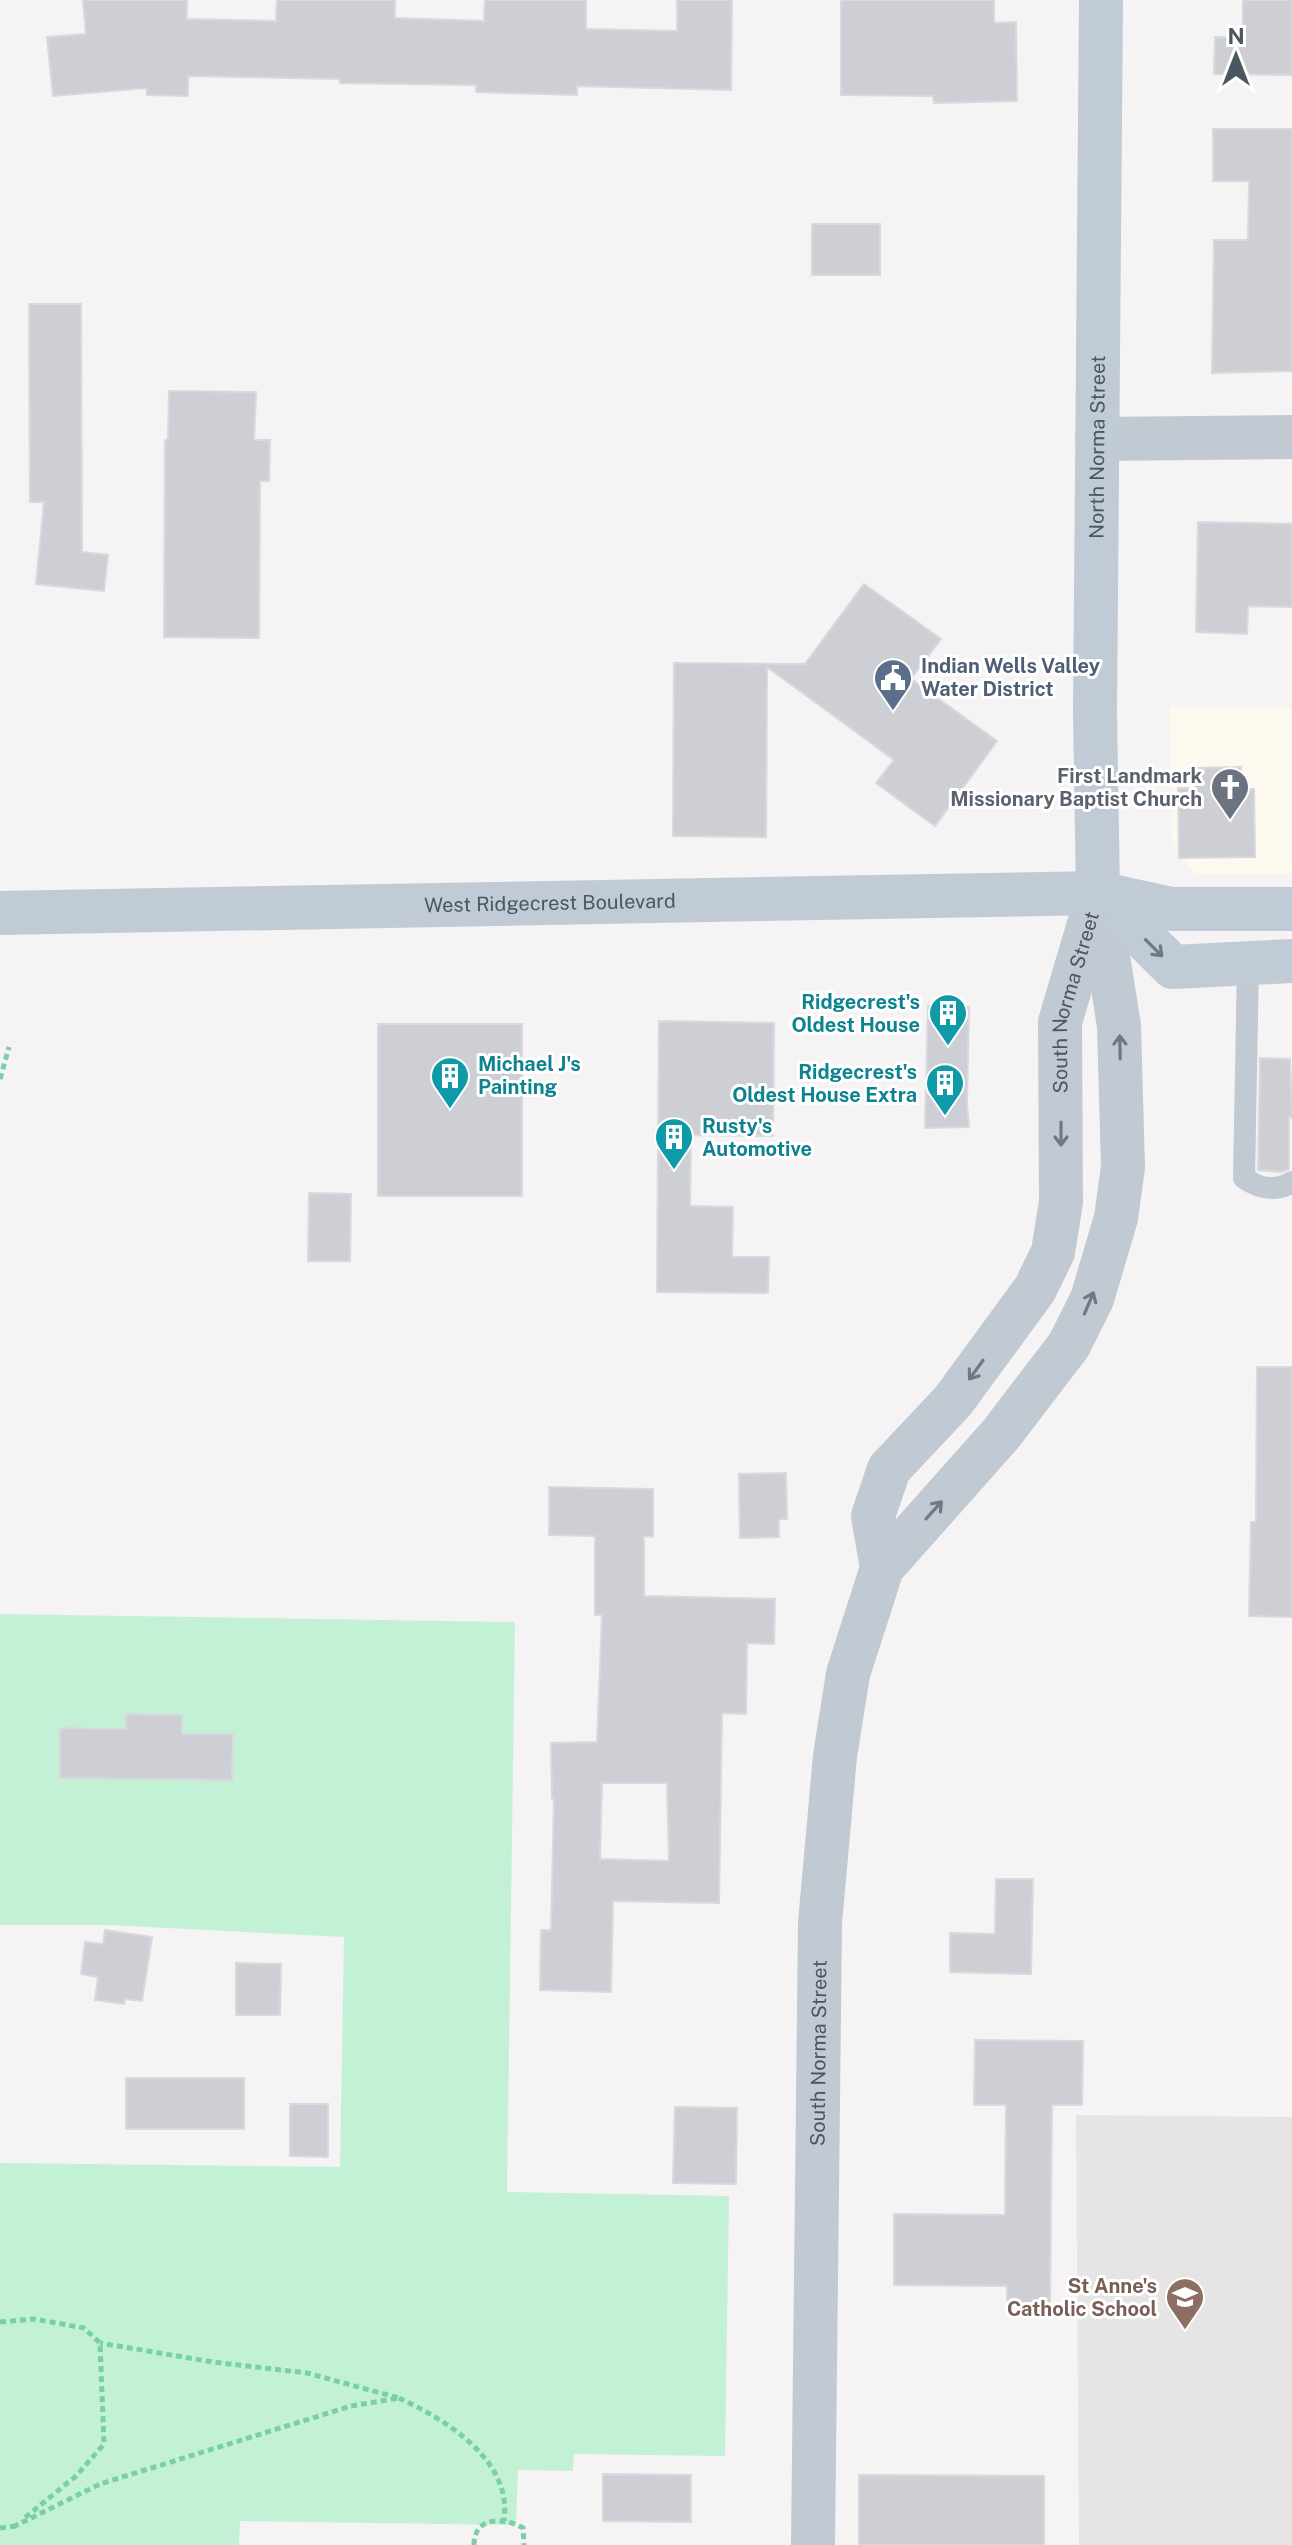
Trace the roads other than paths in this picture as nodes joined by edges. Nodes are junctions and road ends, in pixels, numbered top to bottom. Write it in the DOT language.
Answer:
graph roads {
  1 [pos="1101,0"];
  2 [pos="1292,437"];
  3 [pos="1097,439"];
  4 [pos="1098,893"];
  5 [pos="1292,909"];
  6 [pos="0,913"];
  7 [pos="1292,961"];
  8 [pos="1241,964"];
  9 [pos="1292,1182"];
  10 [pos="882,1568"];
  11 [pos="813,2545"];
  1 -- 3 [label="main road, North Norma Street"];
  2 -- 3 [label="street"];
  3 -- 4 [label="main road, North Norma Street"];
  4 -- 5 [label="main road, West Ridgecrest Boulevard"];
  4 -- 6 [label="main road, West Ridgecrest Boulevard"];
  4 -- 8 [label="main road, one-way"];
  4 -- 10 [label="street, South Norma Street, one-way"];
  10 -- 4 [label="street, South Norma Street, one-way"];
  7 -- 8 [label="main road"];
  8 -- 9 [label="lane"];
  10 -- 11 [label="street, South Norma Street"];
}
